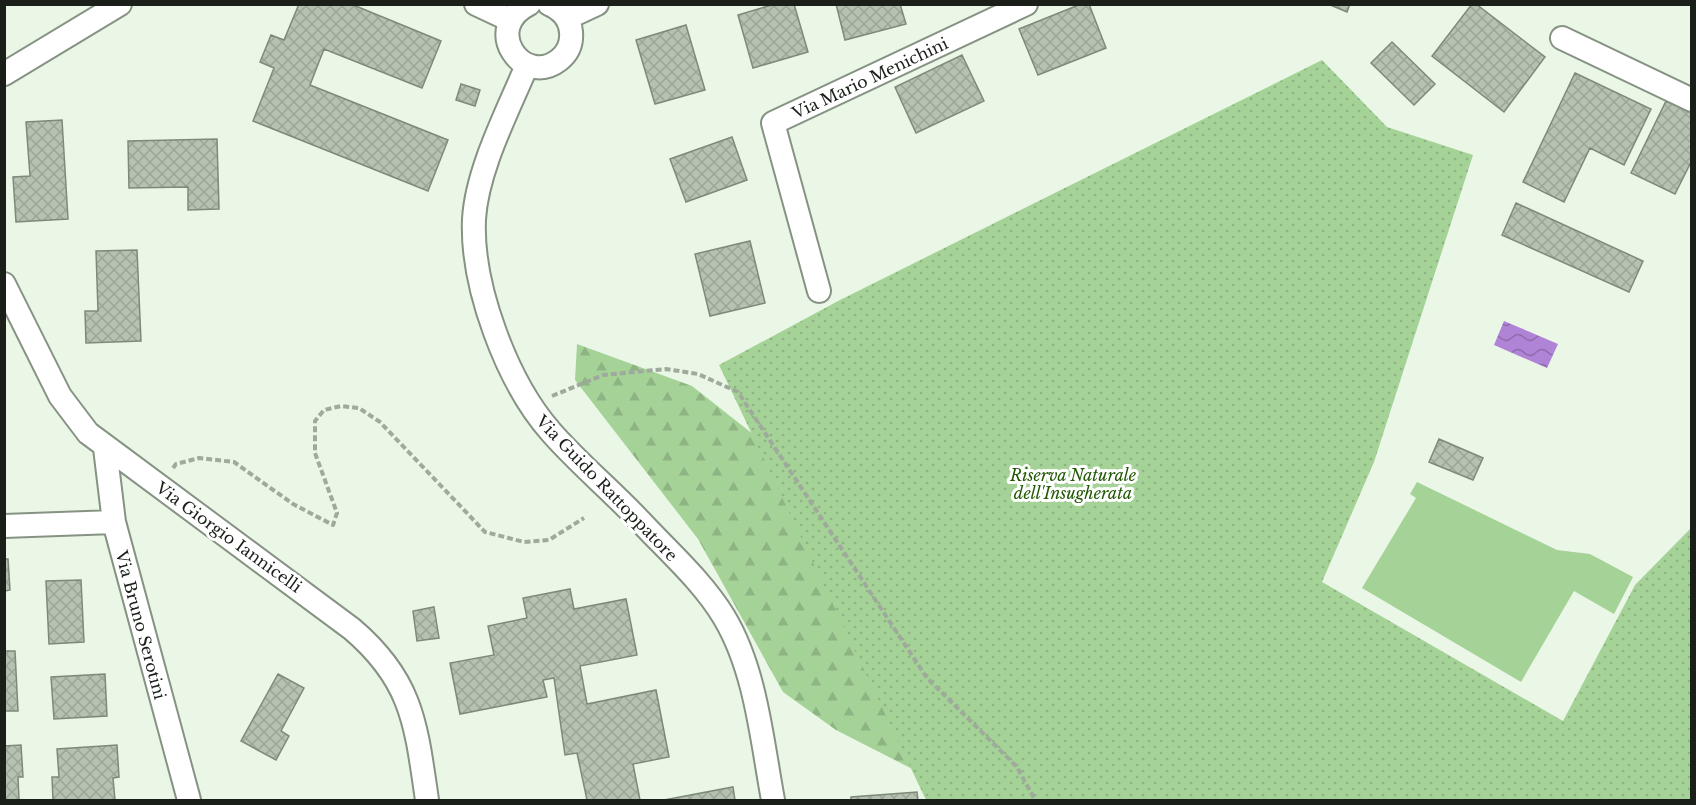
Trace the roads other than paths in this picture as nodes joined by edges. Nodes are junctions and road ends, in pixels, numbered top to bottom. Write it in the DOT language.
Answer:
graph roads {
  1 [pos="120,4"];
  2 [pos="476,4"];
  3 [pos="529,4"];
  4 [pos="549,4"];
  5 [pos="597,4"];
  6 [pos="1026,4"];
  7 [pos="567,18"];
  8 [pos="510,20"];
  9 [pos="1562,38"];
  10 [pos="527,65"];
  11 [pos="4,74"];
  12 [pos="1692,100"];
  13 [pos="4,284"];
  14 [pos="819,291"];
  15 [pos="105,448"];
  16 [pos="114,522"];
  17 [pos="4,525"];
  18 [pos="189,801"];
  19 [pos="427,801"];
  20 [pos="773,801"];
  1 -- 11 [label="street"];
  2 -- 8 [label="street"];
  3 -- 8 [label="street"];
  4 -- 7 [label="street"];
  5 -- 7 [label="street"];
  6 -- 14 [label="street, Via Mario Menichini"];
  7 -- 10 [label="street"];
  8 -- 10 [label="street"];
  9 -- 12 [label="street"];
  10 -- 20 [label="street, Via Guido Rattoppatore"];
  13 -- 15 [label="street, Via Giorgio Iannicelli"];
  15 -- 16 [label="street, Via Bruno Serotini"];
  15 -- 19 [label="street, Via Giorgio Iannicelli"];
  16 -- 17 [label="street"];
  16 -- 18 [label="street, Via Bruno Serotini"];
}
